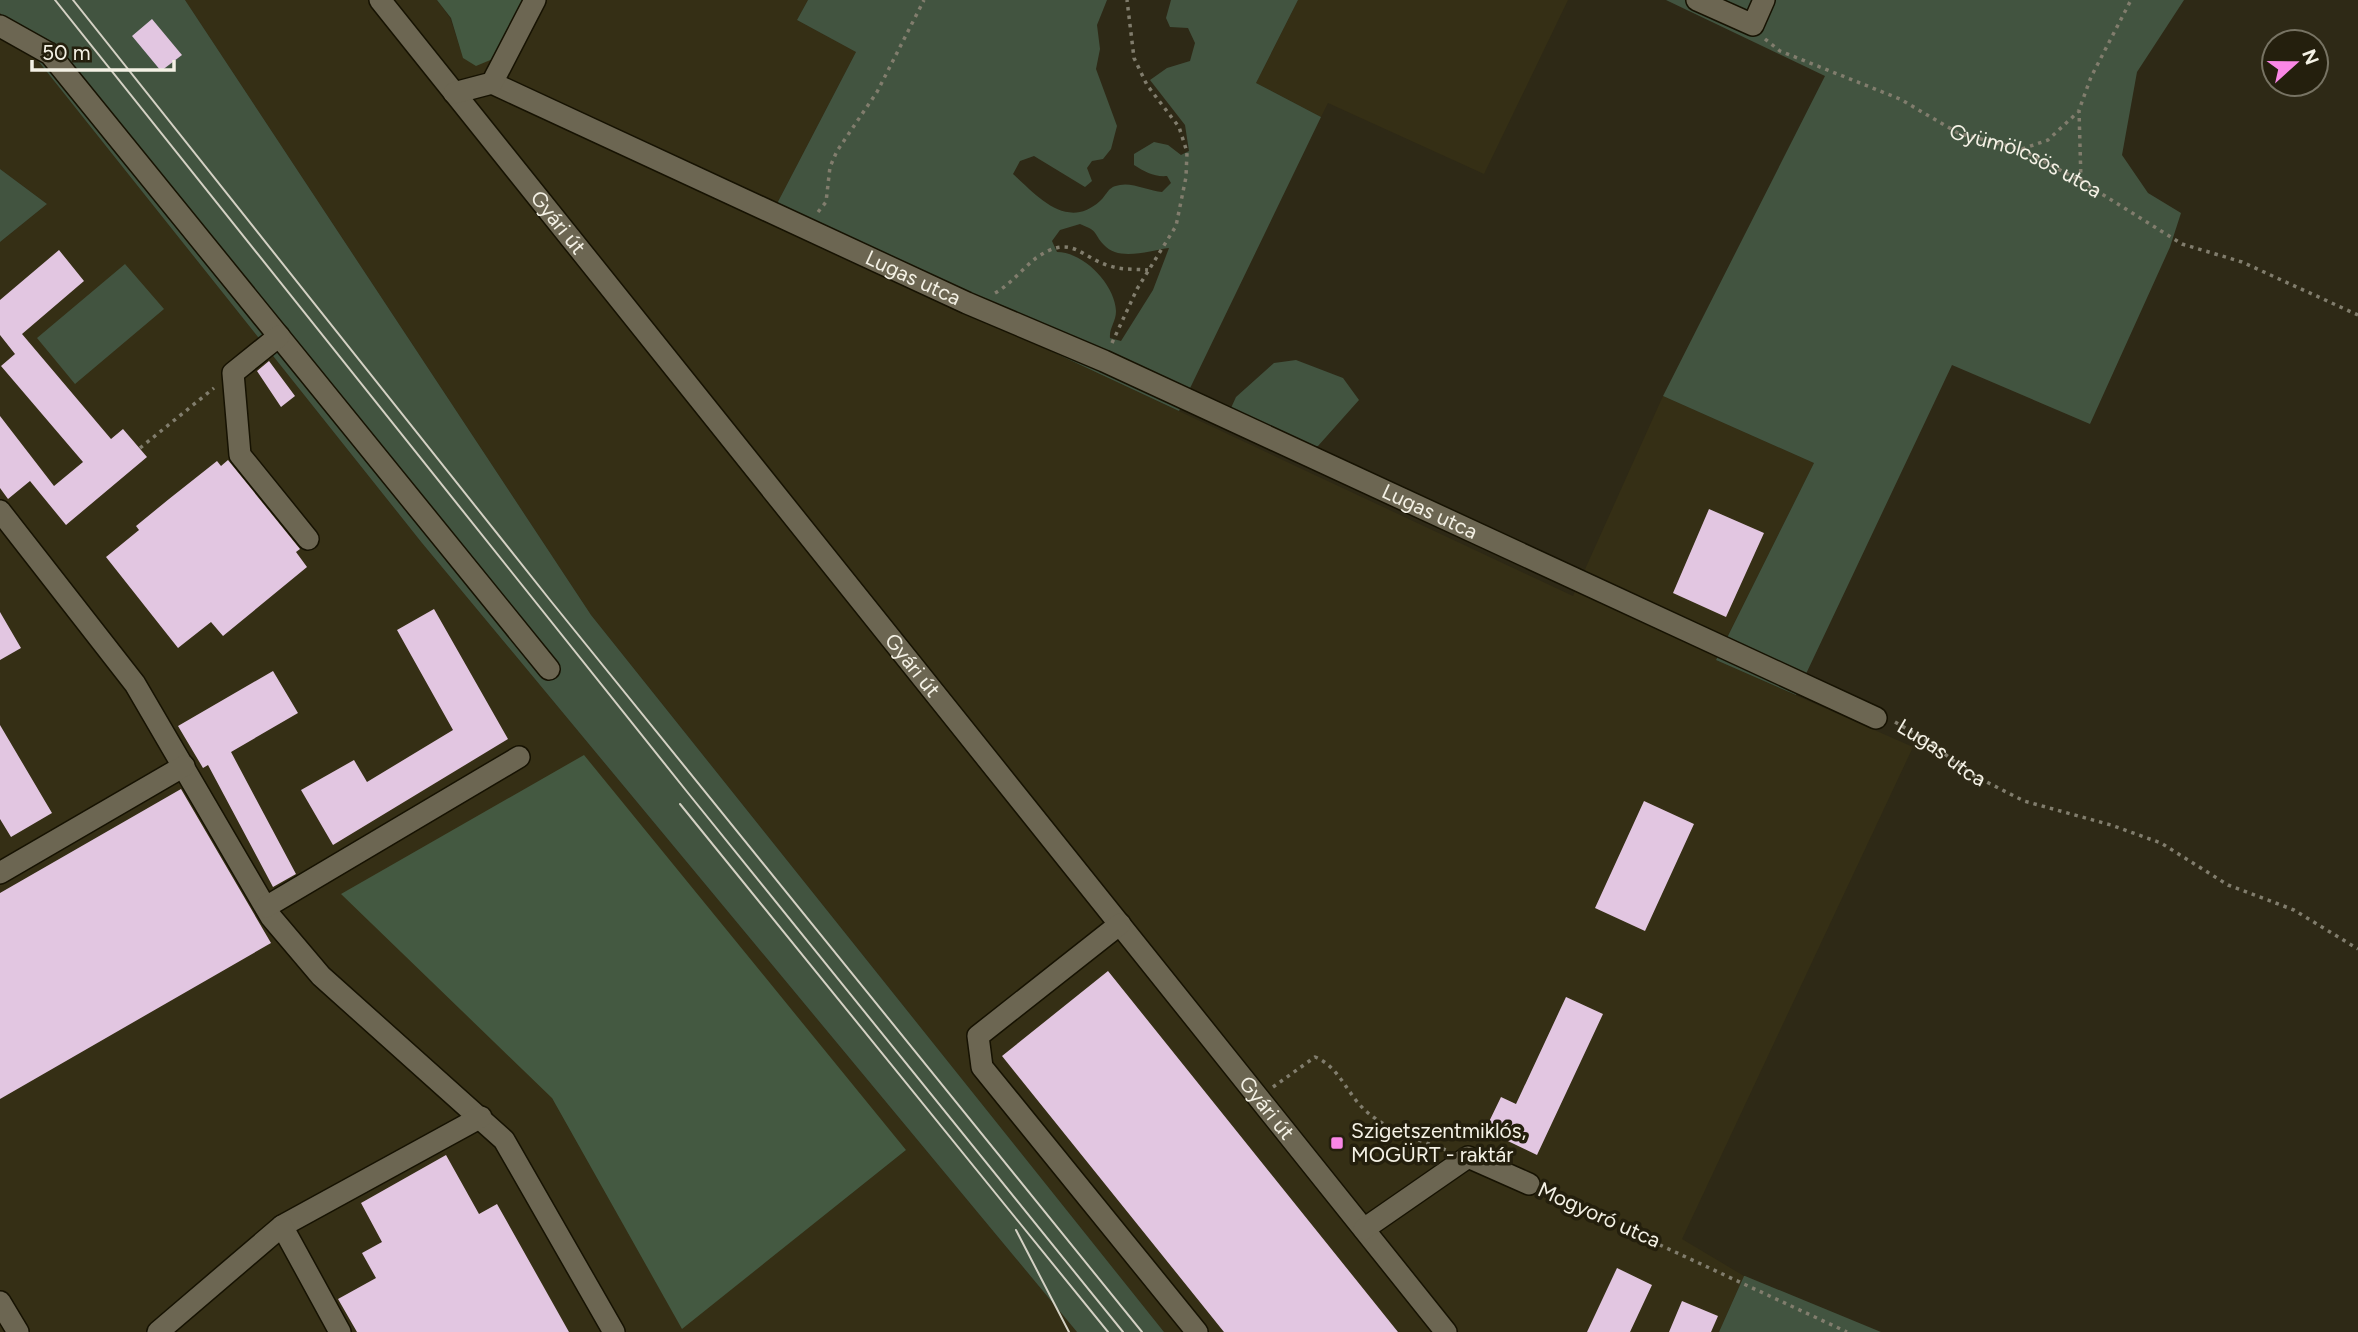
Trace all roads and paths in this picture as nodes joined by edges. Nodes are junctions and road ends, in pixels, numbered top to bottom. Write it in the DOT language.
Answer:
graph roads {
  1 [pos="380,0"];
  2 [pos="535,0"];
  3 [pos="924,0"];
  4 [pos="1127,0"];
  5 [pos="1697,0"];
  6 [pos="1764,0"];
  7 [pos="2131,0"];
  8 [pos="1752,25"];
  9 [pos="1,28"];
  10 [pos="492,83"];
  11 [pos="454,93"];
  12 [pos="2079,110"];
  13 [pos="2020,149"];
  14 [pos="2081,181"];
  15 [pos="797,222"];
  16 [pos="1149,270"];
  17 [pos="967,303"];
  18 [pos="2358,315"];
  19 [pos="279,336"];
  20 [pos="1104,361"];
  21 [pos="233,373"];
  22 [pos="140,448"];
  23 [pos="0,511"];
  24 [pos="308,539"];
  25 [pos="549,669"];
  26 [pos="1876,718"];
  27 [pos="519,757"];
  28 [pos="184,766"];
  29 [pos="0,873"];
  30 [pos="266,907"];
  31 [pos="1120,924"];
  32 [pos="2358,949"];
  33 [pos="1259,1098"];
  34 [pos="481,1117"];
  35 [pos="1468,1157"];
  36 [pos="1529,1184"];
  37 [pos="282,1226"];
  38 [pos="1364,1229"];
  39 [pos="0,1301"];
  40 [pos="18,1332"];
  41 [pos="158,1332"];
  42 [pos="341,1332"];
  43 [pos="614,1332"];
  44 [pos="1197,1332"];
  45 [pos="1446,1332"];
  46 [pos="1847,1332"];
  1 -- 11 [label="street, Gyári út"];
  2 -- 10 [label="street"];
  3 -- 15 [label="path"];
  4 -- 16 [label="path"];
  5 -- 8 [label="street"];
  6 -- 8 [label="street"];
  7 -- 12 [label="path"];
  8 -- 13 [label="path, Gyümölcsös utca"];
  9 -- 19 [label="street"];
  10 -- 11 [label="street"];
  10 -- 15 [label="street, Lugas utca"];
  11 -- 31 [label="street, Gyári út"];
  12 -- 13 [label="path"];
  12 -- 14 [label="path"];
  13 -- 14 [label="path, Gyümölcsös utca"];
  14 -- 18 [label="path, Gyümölcsös utca"];
  15 -- 17 [label="street, Lugas utca"];
  16 -- 17 [label="path"];
  16 -- 20 [label="path"];
  17 -- 20 [label="street, Lugas utca"];
  19 -- 21 [label="street"];
  19 -- 25 [label="street"];
  20 -- 26 [label="street, Lugas utca"];
  21 -- 22 [label="path"];
  21 -- 24 [label="street"];
  23 -- 28 [label="street"];
  26 -- 32 [label="path, Lugas utca"];
  27 -- 30 [label="street"];
  28 -- 29 [label="street"];
  28 -- 30 [label="street"];
  30 -- 34 [label="street"];
  31 -- 33 [label="street, Gyári út"];
  31 -- 44 [label="street"];
  33 -- 35 [label="path"];
  33 -- 38 [label="street, Gyári út"];
  34 -- 37 [label="street"];
  34 -- 43 [label="street"];
  35 -- 36 [label="street, Mogyoró utca"];
  35 -- 38 [label="street"];
  36 -- 46 [label="path, Mogyoró utca"];
  37 -- 41 [label="street"];
  37 -- 42 [label="street"];
  38 -- 45 [label="street, Gyári út"];
  39 -- 40 [label="street"];
}
